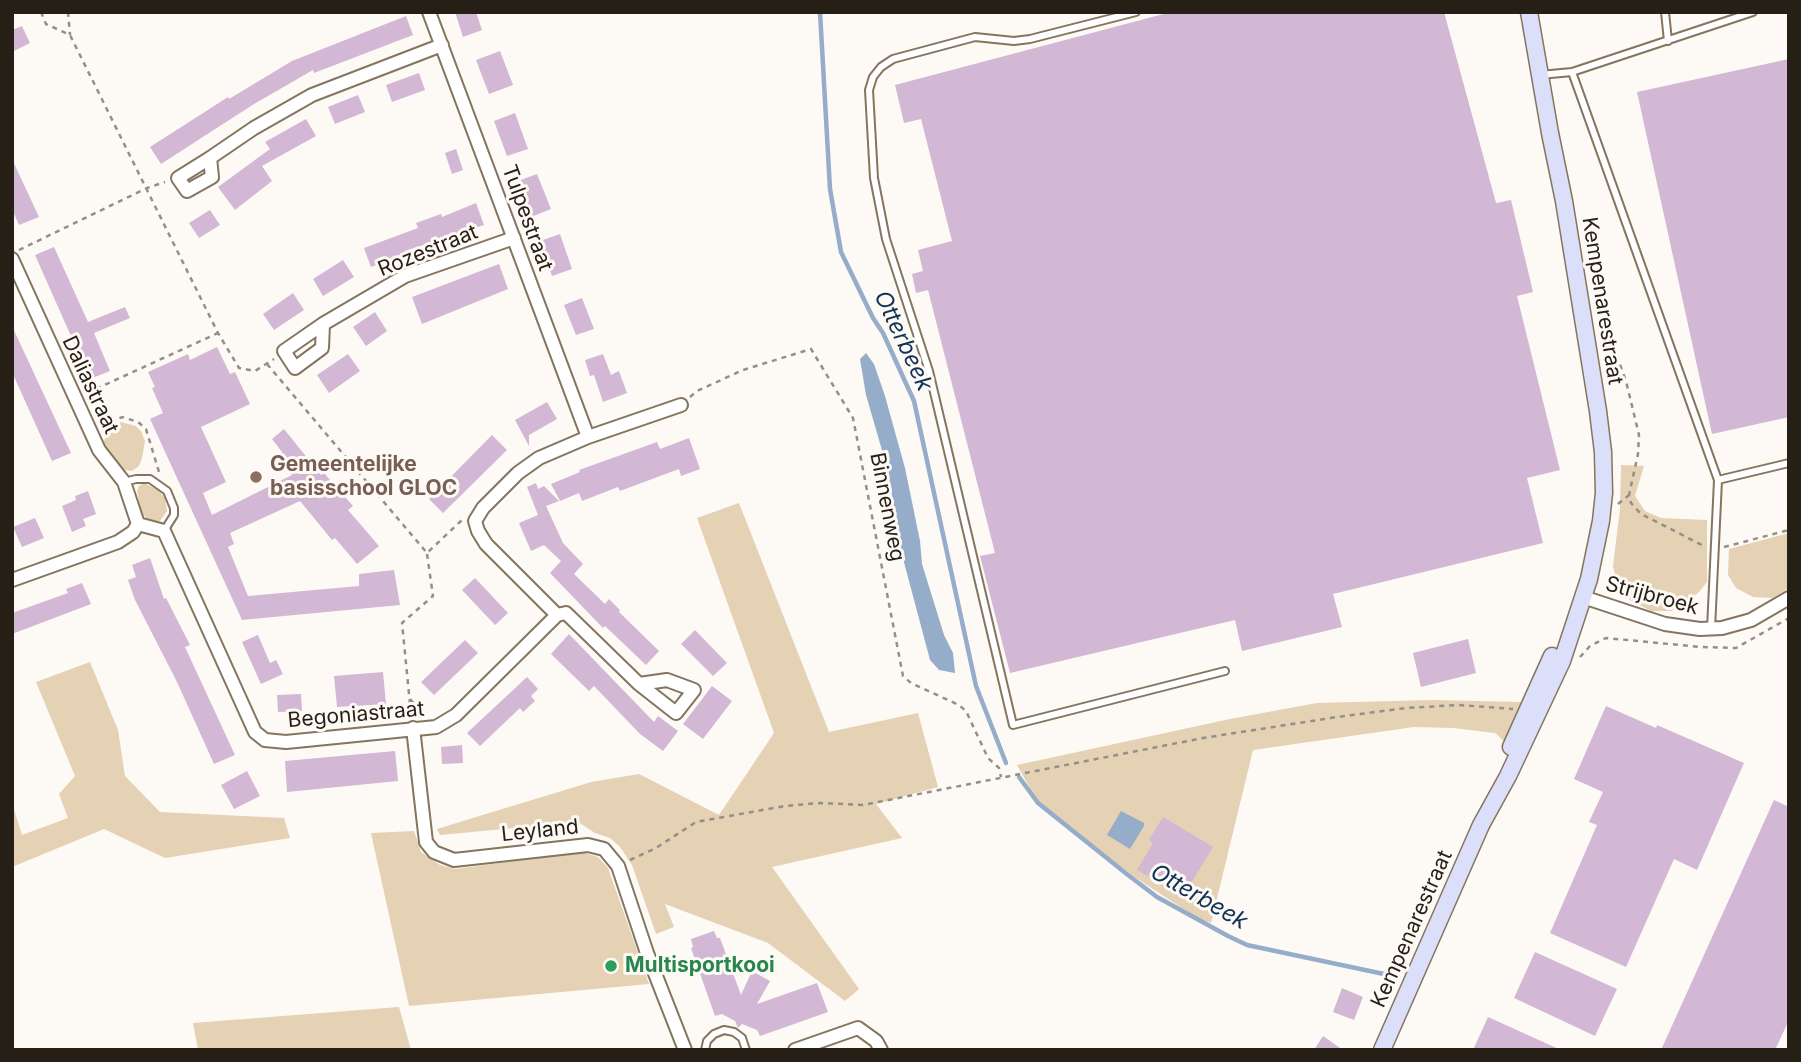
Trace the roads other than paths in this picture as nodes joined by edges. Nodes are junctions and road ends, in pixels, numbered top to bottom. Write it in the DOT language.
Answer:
graph roads {
  1 [pos="429,12"];
  2 [pos="1136,12"];
  3 [pos="1529,12"];
  4 [pos="1665,12"];
  5 [pos="1753,12"];
  6 [pos="1668,41"];
  7 [pos="442,45"];
  8 [pos="1572,72"];
  9 [pos="1540,75"];
  10 [pos="178,178"];
  11 [pos="514,238"];
  12 [pos="12,259"];
  13 [pos="323,324"];
  14 [pos="681,405"];
  15 [pos="588,438"];
  16 [pos="1789,463"];
  17 [pos="1718,480"];
  18 [pos="124,482"];
  19 [pos="138,524"];
  20 [pos="164,531"];
  21 [pos="12,580"];
  22 [pos="1583,597"];
  23 [pos="1789,598"];
  24 [pos="556,615"];
  25 [pos="1711,629"];
  26 [pos="1225,671"];
  27 [pos="639,684"];
  28 [pos="413,728"];
  29 [pos="1481,825"];
  30 [pos="685,1050"];
  31 [pos="705,1050"];
  32 [pos="746,1050"];
  33 [pos="795,1050"];
  34 [pos="881,1050"];
  35 [pos="1382,1050"];
  1 -- 7 [label="street, Tulpestraat"];
  2 -- 26 [label="lane"];
  3 -- 9 [label="street, Kempenarestraat"];
  4 -- 6 [label="lane"];
  5 -- 6 [label="lane"];
  6 -- 8 [label="lane"];
  7 -- 10 [label="street"];
  7 -- 11 [label="street, Tulpestraat"];
  8 -- 9 [label="lane"];
  8 -- 17 [label="lane"];
  9 -- 22 [label="street, Kempenarestraat"];
  11 -- 13 [label="street, Rozestraat"];
  11 -- 15 [label="street, Tulpestraat"];
  12 -- 18 [label="street, Daliastraat"];
  13 -- 13 [label="street, Rozestraat"];
  14 -- 15 [label="street"];
  15 -- 24 [label="street"];
  16 -- 17 [label="lane"];
  17 -- 25 [label="lane"];
  18 -- 19 [label="street, Daliastraat"];
  18 -- 20 [label="lane"];
  19 -- 20 [label="street"];
  19 -- 21 [label="street"];
  20 -- 28 [label="street, Begoniastraat"];
  22 -- 25 [label="street, Strijbroek"];
  22 -- 29 [label="street, Kempenarestraat"];
  22 -- 29 [label="street, Kempenarestraat"];
  23 -- 25 [label="street, Strijbroek"];
  24 -- 27 [label="street"];
  24 -- 28 [label="street, Begoniastraat"];
  28 -- 30 [label="street, Leyland"];
  29 -- 35 [label="street, Kempenarestraat"];
  31 -- 32 [label="lane"];
  33 -- 34 [label="street"];
}
